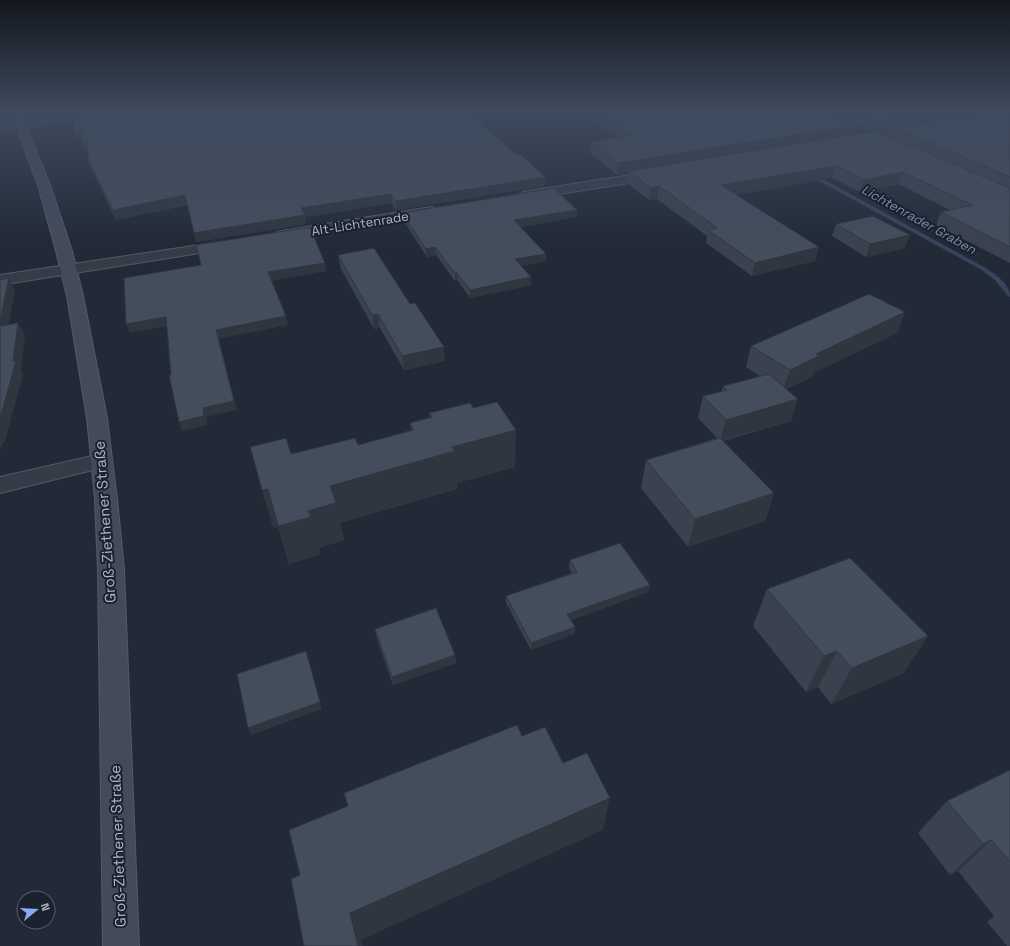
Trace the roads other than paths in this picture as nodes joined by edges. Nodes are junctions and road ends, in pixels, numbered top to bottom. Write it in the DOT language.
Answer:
graph roads {
  1 [pos="32,155"];
  2 [pos="666,173"];
  3 [pos="516,197"];
  4 [pos="440,210"];
  5 [pos="272,237"];
  6 [pos="242,242"];
  7 [pos="69,270"];
  8 [pos="0,280"];
  9 [pos="101,461"];
  10 [pos="0,485"];
  11 [pos="121,946"];
  1 -- 7 [label="street, Groß-Ziethener Straße"];
  2 -- 3 [label="street"];
  4 -- 5 [label="street, Alt-Lichtenrade"];
  6 -- 7 [label="street"];
  7 -- 8 [label="street"];
  7 -- 9 [label="street, Groß-Ziethener Straße"];
  9 -- 10 [label="street"];
  9 -- 11 [label="street, Groß-Ziethener Straße"];
}
